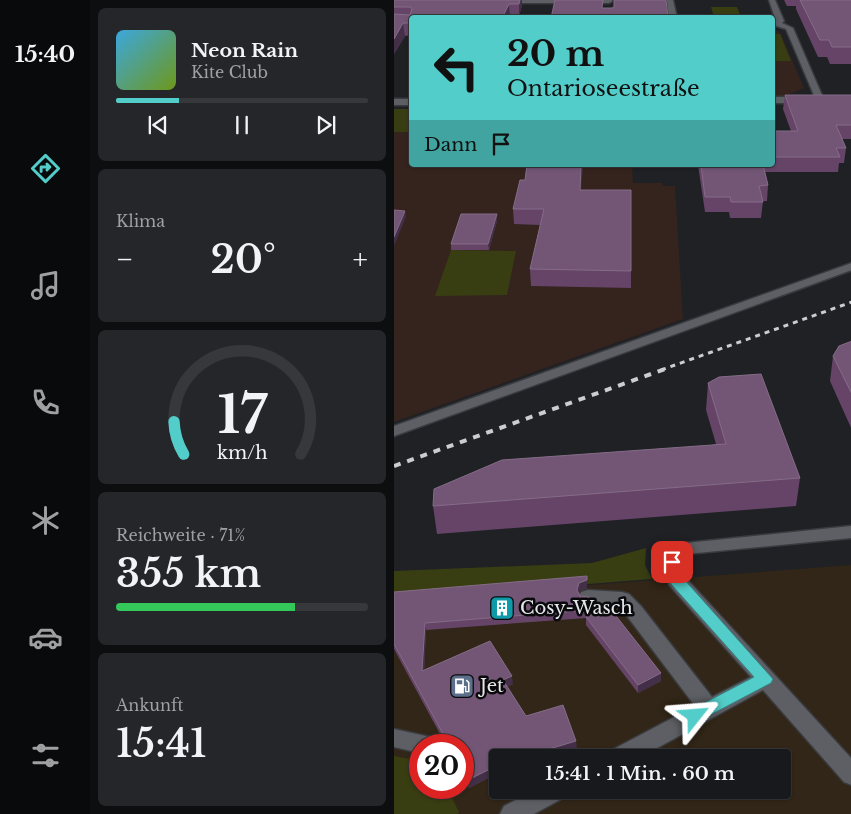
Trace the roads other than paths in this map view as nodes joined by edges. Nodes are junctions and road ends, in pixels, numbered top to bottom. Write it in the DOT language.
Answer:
graph roads {
  1 [pos="670,0"];
  2 [pos="772,0"];
  3 [pos="491,2"];
  4 [pos="608,4"];
  5 [pos="672,15"];
  6 [pos="775,23"];
  7 [pos="775,100"];
  8 [pos="394,102"];
  9 [pos="409,102"];
  10 [pos="851,266"];
  11 [pos="394,431"];
  12 [pos="851,532"];
  13 [pos="588,597"];
  14 [pos="765,679"];
  15 [pos="709,708"];
  16 [pos="394,738"];
  17 [pos="409,741"];
  18 [pos="634,749"];
  19 [pos="851,775"];
  20 [pos="541,799"];
  21 [pos="512,814"];
  1 -- 5 [label="street"];
  2 -- 6 [label="street"];
  3 -- 4 [label="street"];
  6 -- 7 [label="street"];
  8 -- 9 [label="street"];
  10 -- 11 [label="street"];
  12 -- 14 [label="street"];
  13 -- 15 [label="street"];
  14 -- 15 [label="street"];
  14 -- 19 [label="street"];
  15 -- 18 [label="street"];
  16 -- 17 [label="street"];
  20 -- 21 [label="street"];
}
